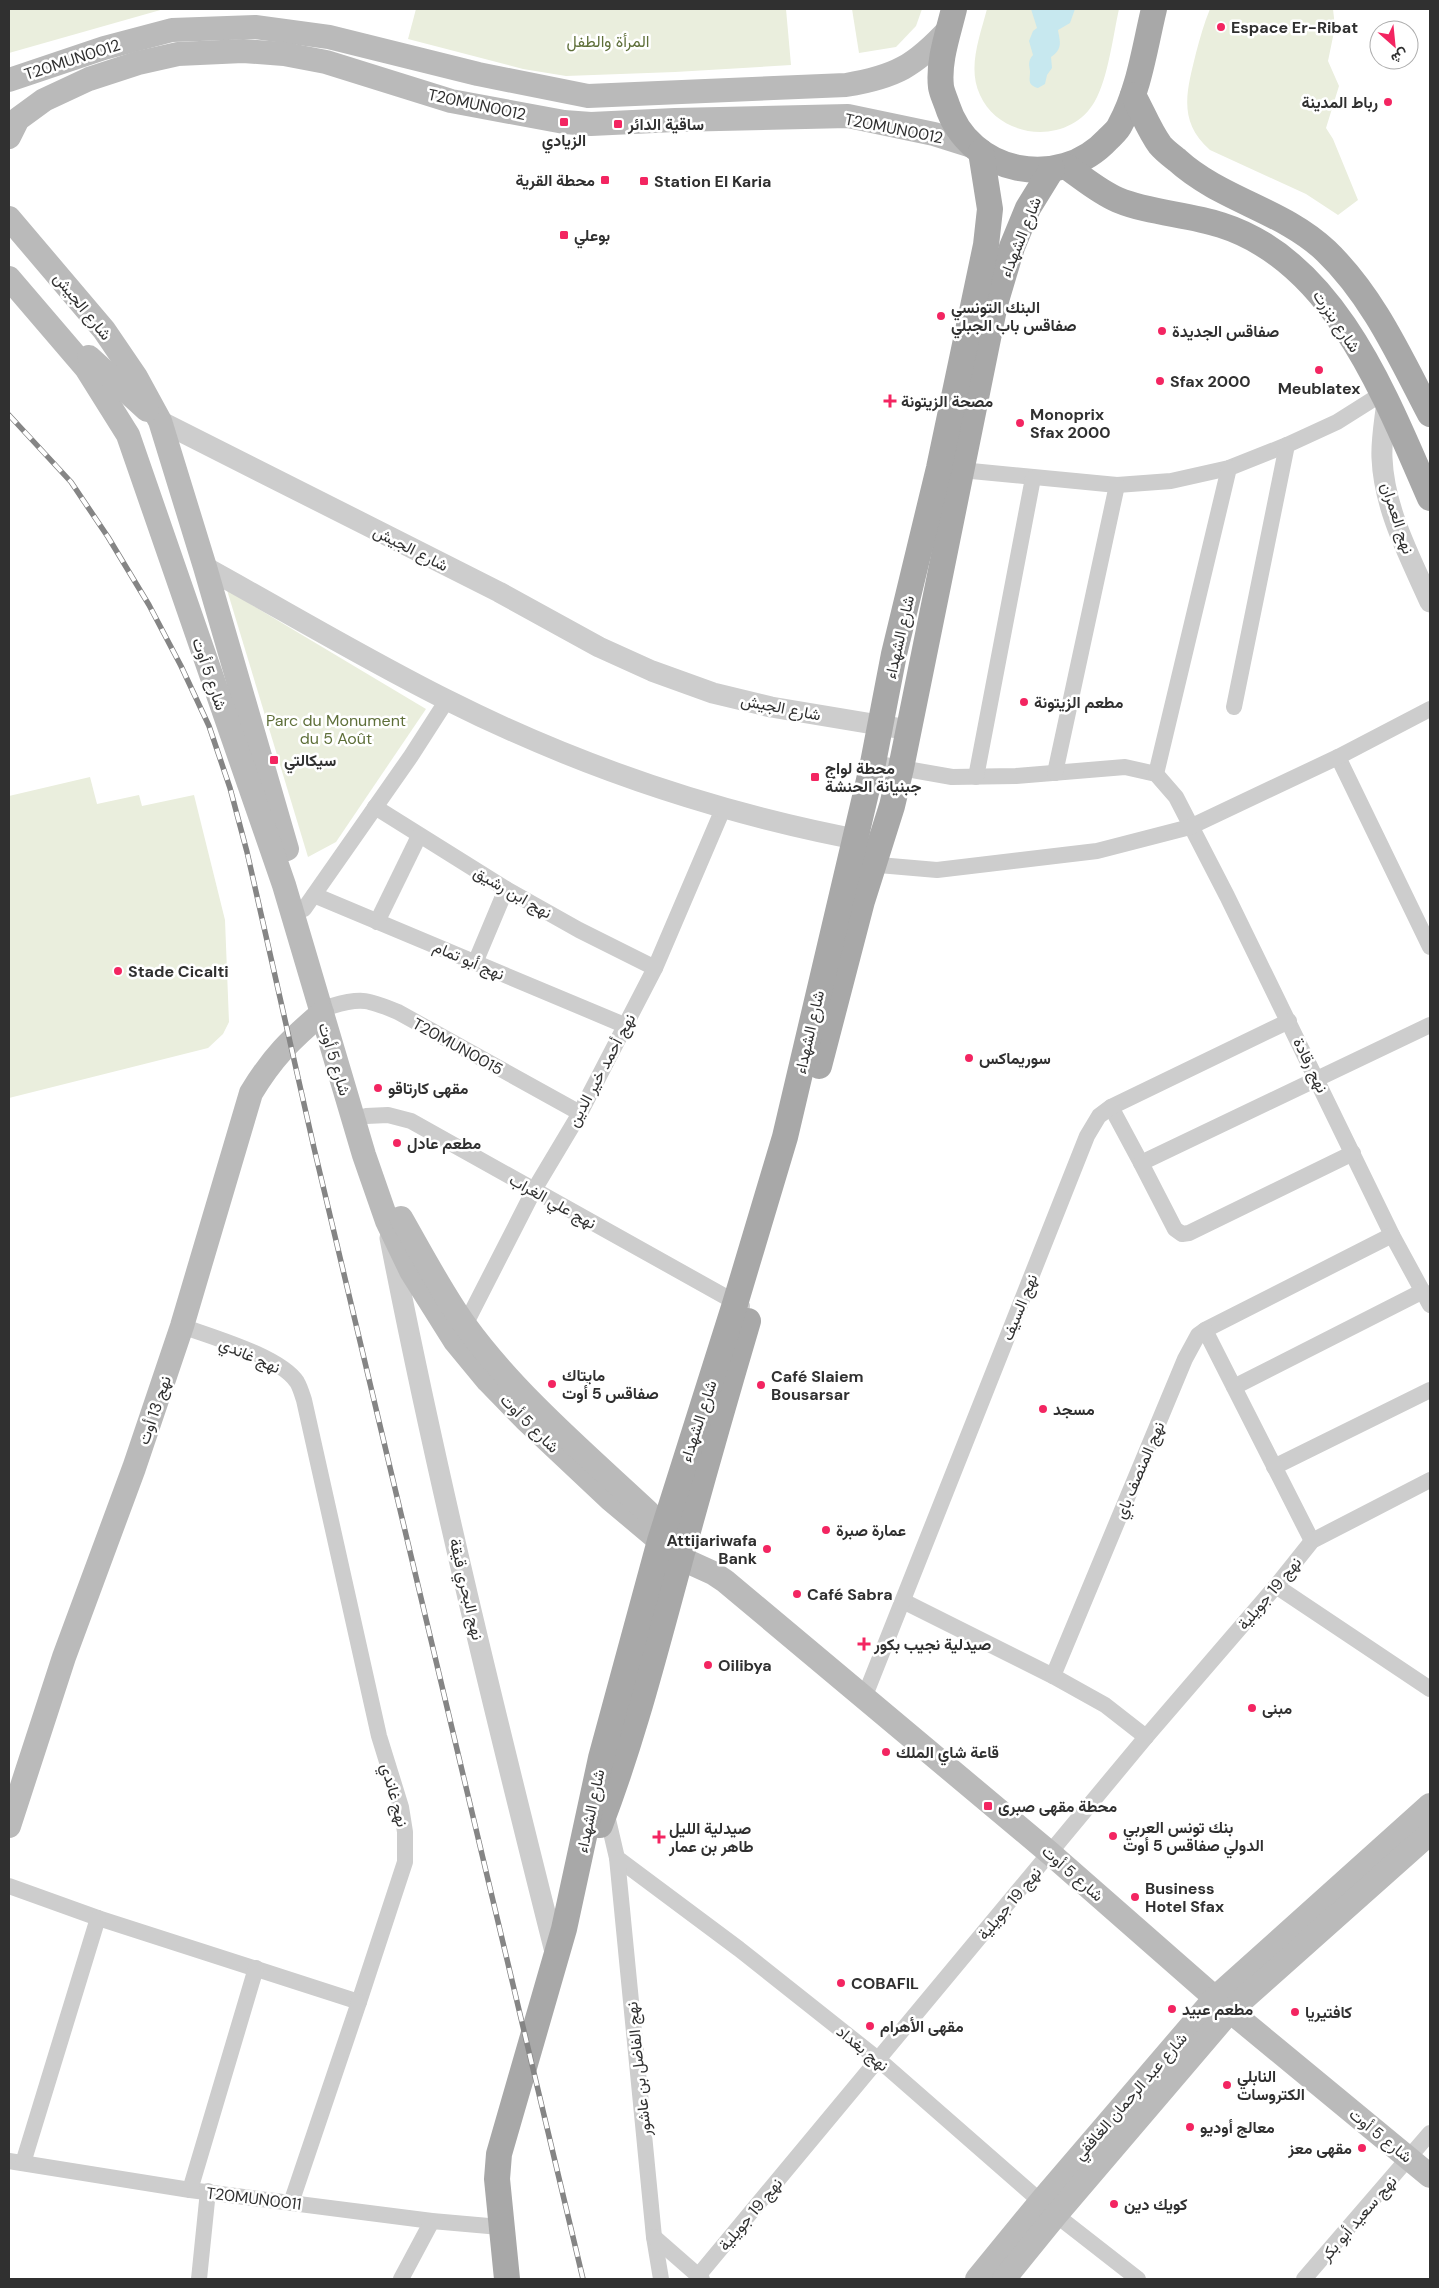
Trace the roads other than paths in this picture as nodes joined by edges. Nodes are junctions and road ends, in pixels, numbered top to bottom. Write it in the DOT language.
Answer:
graph roads {
  1 [pos="1154,9"];
  2 [pos="951,19"];
  3 [pos="423,61"];
  4 [pos="9,80"];
  5 [pos="411,89"];
  6 [pos="1133,95"];
  7 [pos="9,137"];
  8 [pos="976,149"];
  9 [pos="1060,168"];
  10 [pos="12,218"];
  11 [pos="9,278"];
  12 [pos="37,310"];
  13 [pos="1385,397"];
  14 [pos="1430,414"];
  15 [pos="160,422"];
  16 [pos="1287,445"];
  17 [pos="1229,468"];
  18 [pos="961,470"];
  19 [pos="1033,478"];
  20 [pos="1117,484"];
  21 [pos="1430,498"];
  22 [pos="205,567"];
  23 [pos="1430,602"];
  24 [pos="447,700"];
  25 [pos="1234,707"];
  26 [pos="1430,709"];
  27 [pos="880,725"];
  28 [pos="909,730"];
  29 [pos="1338,757"];
  30 [pos="873,763"];
  31 [pos="900,768"];
  32 [pos="1055,773"];
  33 [pos="1156,774"];
  34 [pos="976,777"];
  35 [pos="375,807"];
  36 [pos="723,809"];
  37 [pos="1190,826"];
  38 [pos="419,836"];
  39 [pos="851,850"];
  40 [pos="877,854"];
  41 [pos="506,889"];
  42 [pos="309,902"];
  43 [pos="377,922"];
  44 [pos="1430,946"];
  45 [pos="475,963"];
  46 [pos="655,968"];
  47 [pos="327,1010"];
  48 [pos="1289,1021"];
  49 [pos="624,1025"];
  50 [pos="1430,1025"];
  51 [pos="1317,1078"];
  52 [pos="1110,1107"];
  53 [pos="580,1114"];
  54 [pos="366,1116"];
  55 [pos="1353,1153"];
  56 [pos="1140,1163"];
  57 [pos="534,1190"];
  58 [pos="387,1221"];
  59 [pos="1392,1235"];
  60 [pos="1427,1298"];
  61 [pos="744,1306"];
  62 [pos="465,1325"];
  63 [pos="182,1326"];
  64 [pos="1205,1330"];
  65 [pos="1234,1387"];
  66 [pos="1430,1390"];
  67 [pos="1274,1467"];
  68 [pos="1430,1480"];
  69 [pos="1312,1541"];
  70 [pos="673,1542"];
  71 [pos="1276,1586"];
  72 [pos="903,1601"];
  73 [pos="1053,1676"];
  74 [pos="1430,1690"];
  75 [pos="864,1698"];
  76 [pos="1146,1737"];
  77 [pos="1430,1805"];
  78 [pos="606,1810"];
  79 [pos="9,1826"];
  80 [pos="1430,1833"];
  81 [pos="1051,1854"];
  82 [pos="617,1858"];
  83 [pos="9,1886"];
  84 [pos="572,1900"];
  85 [pos="98,1918"];
  86 [pos="556,1956"];
  87 [pos="256,1968"];
  88 [pos="359,2002"];
  89 [pos="1222,2005"];
  90 [pos="879,2060"];
  91 [pos="1430,2133"];
  92 [pos="1410,2158"];
  93 [pos="16,2162"];
  94 [pos="1430,2176"];
  95 [pos="190,2190"];
  96 [pos="208,2191"];
  97 [pos="291,2203"];
  98 [pos="1048,2208"];
  99 [pos="432,2220"];
  100 [pos="500,2227"];
  101 [pos="654,2237"];
  102 [pos="700,2278"];
  103 [pos="199,2279"];
  104 [pos="401,2279"];
  105 [pos="506,2279"];
  106 [pos="661,2279"];
  107 [pos="977,2279"];
  108 [pos="1004,2279"];
  109 [pos="1138,2279"];
  110 [pos="1304,2279"];
  1 -- 6 [label="main road"];
  2 -- 3 [label="main road, T20MUN0012"];
  2 -- 8 [label="main road"];
  3 -- 4 [label="main road, T20MUN0012"];
  3 -- 5 [label="main road"];
  5 -- 7 [label="main road, T20MUN0012"];
  5 -- 8 [label="main road, T20MUN0012"];
  6 -- 9 [label="main road"];
  6 -- 14 [label="main road"];
  8 -- 9 [label="main road"];
  8 -- 27 [label="main road, شارع الشهداء"];
  9 -- 13 [label="main road, شارع بنزرت"];
  9 -- 18 [label="main road, شارع الشهداء"];
  10 -- 15 [label="main road, شارع الجيش"];
  11 -- 12 [label="main road"];
  12 -- 15 [label="main road"];
  12 -- 47 [label="main road, شارع 5 أوت"];
  13 -- 16 [label="street"];
  13 -- 21 [label="main road, شارع بنزرت"];
  13 -- 23 [label="street, نهج العمران"];
  15 -- 22 [label="main road, شارع 5 أوت"];
  15 -- 27 [label="street, شارع الجيش"];
  16 -- 17 [label="street"];
  16 -- 25 [label="street"];
  17 -- 20 [label="street"];
  17 -- 33 [label="street"];
  18 -- 19 [label="street"];
  18 -- 28 [label="main road, شارع الشهداء"];
  19 -- 20 [label="street"];
  19 -- 34 [label="street"];
  20 -- 32 [label="street"];
  22 -- 24 [label="street"];
  22 -- 42 [label="main road, شارع 5 أوت"];
  24 -- 35 [label="street"];
  24 -- 36 [label="street"];
  26 -- 29 [label="street"];
  27 -- 28 [label="street, شارع الجيش"];
  27 -- 30 [label="main road, شارع الشهداء"];
  28 -- 31 [label="main road, شارع الشهداء"];
  29 -- 37 [label="street"];
  29 -- 44 [label="street"];
  30 -- 31 [label="street"];
  30 -- 39 [label="main road, شارع الشهداء"];
  31 -- 34 [label="street"];
  31 -- 40 [label="main road, شارع الشهداء"];
  32 -- 33 [label="street"];
  32 -- 34 [label="street"];
  33 -- 37 [label="street, نهج رقادة"];
  35 -- 38 [label="street, نهج ابن رشيق"];
  35 -- 42 [label="street"];
  36 -- 39 [label="street"];
  36 -- 46 [label="street, نهج أحمد خير الدين"];
  37 -- 40 [label="street"];
  37 -- 48 [label="street, نهج رقادة"];
  38 -- 41 [label="street, نهج ابن رشيق"];
  38 -- 43 [label="street"];
  39 -- 40 [label="street"];
  39 -- 61 [label="main road, شارع الشهداء"];
  40 -- 61 [label="main road, شارع الشهداء"];
  41 -- 45 [label="street"];
  41 -- 46 [label="street, نهج ابن رشيق"];
  42 -- 43 [label="street, نهج أبو تمام"];
  42 -- 47 [label="main road, شارع 5 أوت"];
  43 -- 45 [label="street, نهج أبو تمام"];
  45 -- 49 [label="street, نهج أبو تمام"];
  46 -- 49 [label="street, نهج أحمد خير الدين"];
  47 -- 53 [label="street, T20MUN0015"];
  47 -- 54 [label="main road, شارع 5 أوت"];
  47 -- 58 [label="main road, شارع 5 أوت"];
  47 -- 63 [label="main road, نهج 13 أوت"];
  48 -- 51 [label="street, نهج رقادة"];
  48 -- 52 [label="street, نهج السيف"];
  49 -- 53 [label="street, نهج أحمد خير الدين"];
  50 -- 51 [label="street"];
  51 -- 55 [label="street, نهج رقادة"];
  51 -- 56 [label="street"];
  52 -- 56 [label="street"];
  52 -- 72 [label="street, نهج السيف"];
  53 -- 57 [label="street, نهج أحمد خير الدين"];
  54 -- 57 [label="street, نهج علي الغراب"];
  54 -- 62 [label="main road, شارع 5 أوت"];
  55 -- 56 [label="street"];
  55 -- 59 [label="street, نهج رقادة"];
  57 -- 61 [label="street, نهج علي الغراب"];
  57 -- 62 [label="street, نهج أحمد خير الدين"];
  58 -- 70 [label="main road, شارع 5 أوت"];
  58 -- 86 [label="street, نهج البحري قيقة"];
  59 -- 60 [label="street, نهج رقادة"];
  59 -- 64 [label="street"];
  60 -- 65 [label="street"];
  61 -- 70 [label="main road, شارع الشهداء"];
  62 -- 70 [label="main road, شارع 5 أوت"];
  63 -- 79 [label="main road, نهج 13 أوت"];
  63 -- 88 [label="street, نهج غاندي"];
  64 -- 65 [label="street"];
  64 -- 73 [label="street, نهج المنصف باي"];
  65 -- 67 [label="street"];
  66 -- 67 [label="street"];
  67 -- 69 [label="street"];
  68 -- 69 [label="street, نهج 19 جويلية"];
  69 -- 71 [label="street, نهج 19 جويلية"];
  70 -- 75 [label="main road, شارع 5 أوت"];
  70 -- 78 [label="main road, شارع الشهداء"];
  70 -- 84 [label="main road, شارع الشهداء"];
  71 -- 74 [label="street"];
  71 -- 76 [label="street, نهج 19 جويلية"];
  72 -- 73 [label="street"];
  72 -- 75 [label="street, نهج السيف"];
  73 -- 76 [label="street"];
  75 -- 81 [label="main road, شارع 5 أوت"];
  76 -- 81 [label="street, نهج 19 جويلية"];
  77 -- 89 [label="main road, شارع عبد الرحمان الغافقي"];
  78 -- 82 [label="street"];
  78 -- 84 [label="main road, شارع الشهداء"];
  80 -- 89 [label="main road, شارع عبد الرحمان الغافقي"];
  81 -- 89 [label="main road, شارع 5 أوت"];
  81 -- 90 [label="street, نهج 19 جويلية"];
  82 -- 90 [label="street, نهج بغداد"];
  82 -- 101 [label="street, نهج الفاضل بن عاشور"];
  83 -- 85 [label="street"];
  84 -- 86 [label="main road, شارع الشهداء"];
  85 -- 87 [label="street"];
  85 -- 93 [label="street"];
  86 -- 100 [label="main road, شارع الشهداء"];
  87 -- 88 [label="street"];
  87 -- 95 [label="street"];
  88 -- 97 [label="street, نهج غاندي"];
  89 -- 92 [label="main road, شارع 5 أوت"];
  89 -- 98 [label="main road, شارع عبد الرحمان الغافقي"];
  90 -- 98 [label="street, نهج بغداد"];
  90 -- 102 [label="street, نهج 19 جويلية"];
  91 -- 92 [label="street, نهج سعيد أبو بكر"];
  92 -- 94 [label="main road, شارع 5 أوت"];
  92 -- 110 [label="street, نهج سعيد أبو بكر"];
  93 -- 95 [label="street, T20MUN0011"];
  95 -- 96 [label="street, T20MUN0011"];
  96 -- 97 [label="street, T20MUN0011"];
  96 -- 103 [label="street"];
  97 -- 99 [label="street, T20MUN0011"];
  98 -- 107 [label="main road, شارع عبد الرحمان الغافقي"];
  98 -- 108 [label="main road, شارع عبد الرحمان الغافقي"];
  98 -- 109 [label="street, نهج بغداد"];
  99 -- 100 [label="street, T20MUN0011"];
  99 -- 104 [label="street"];
  100 -- 105 [label="main road, شارع الشهداء"];
  101 -- 102 [label="street"];
  101 -- 106 [label="street, نهج الفاضل بن عاشور"];
}
